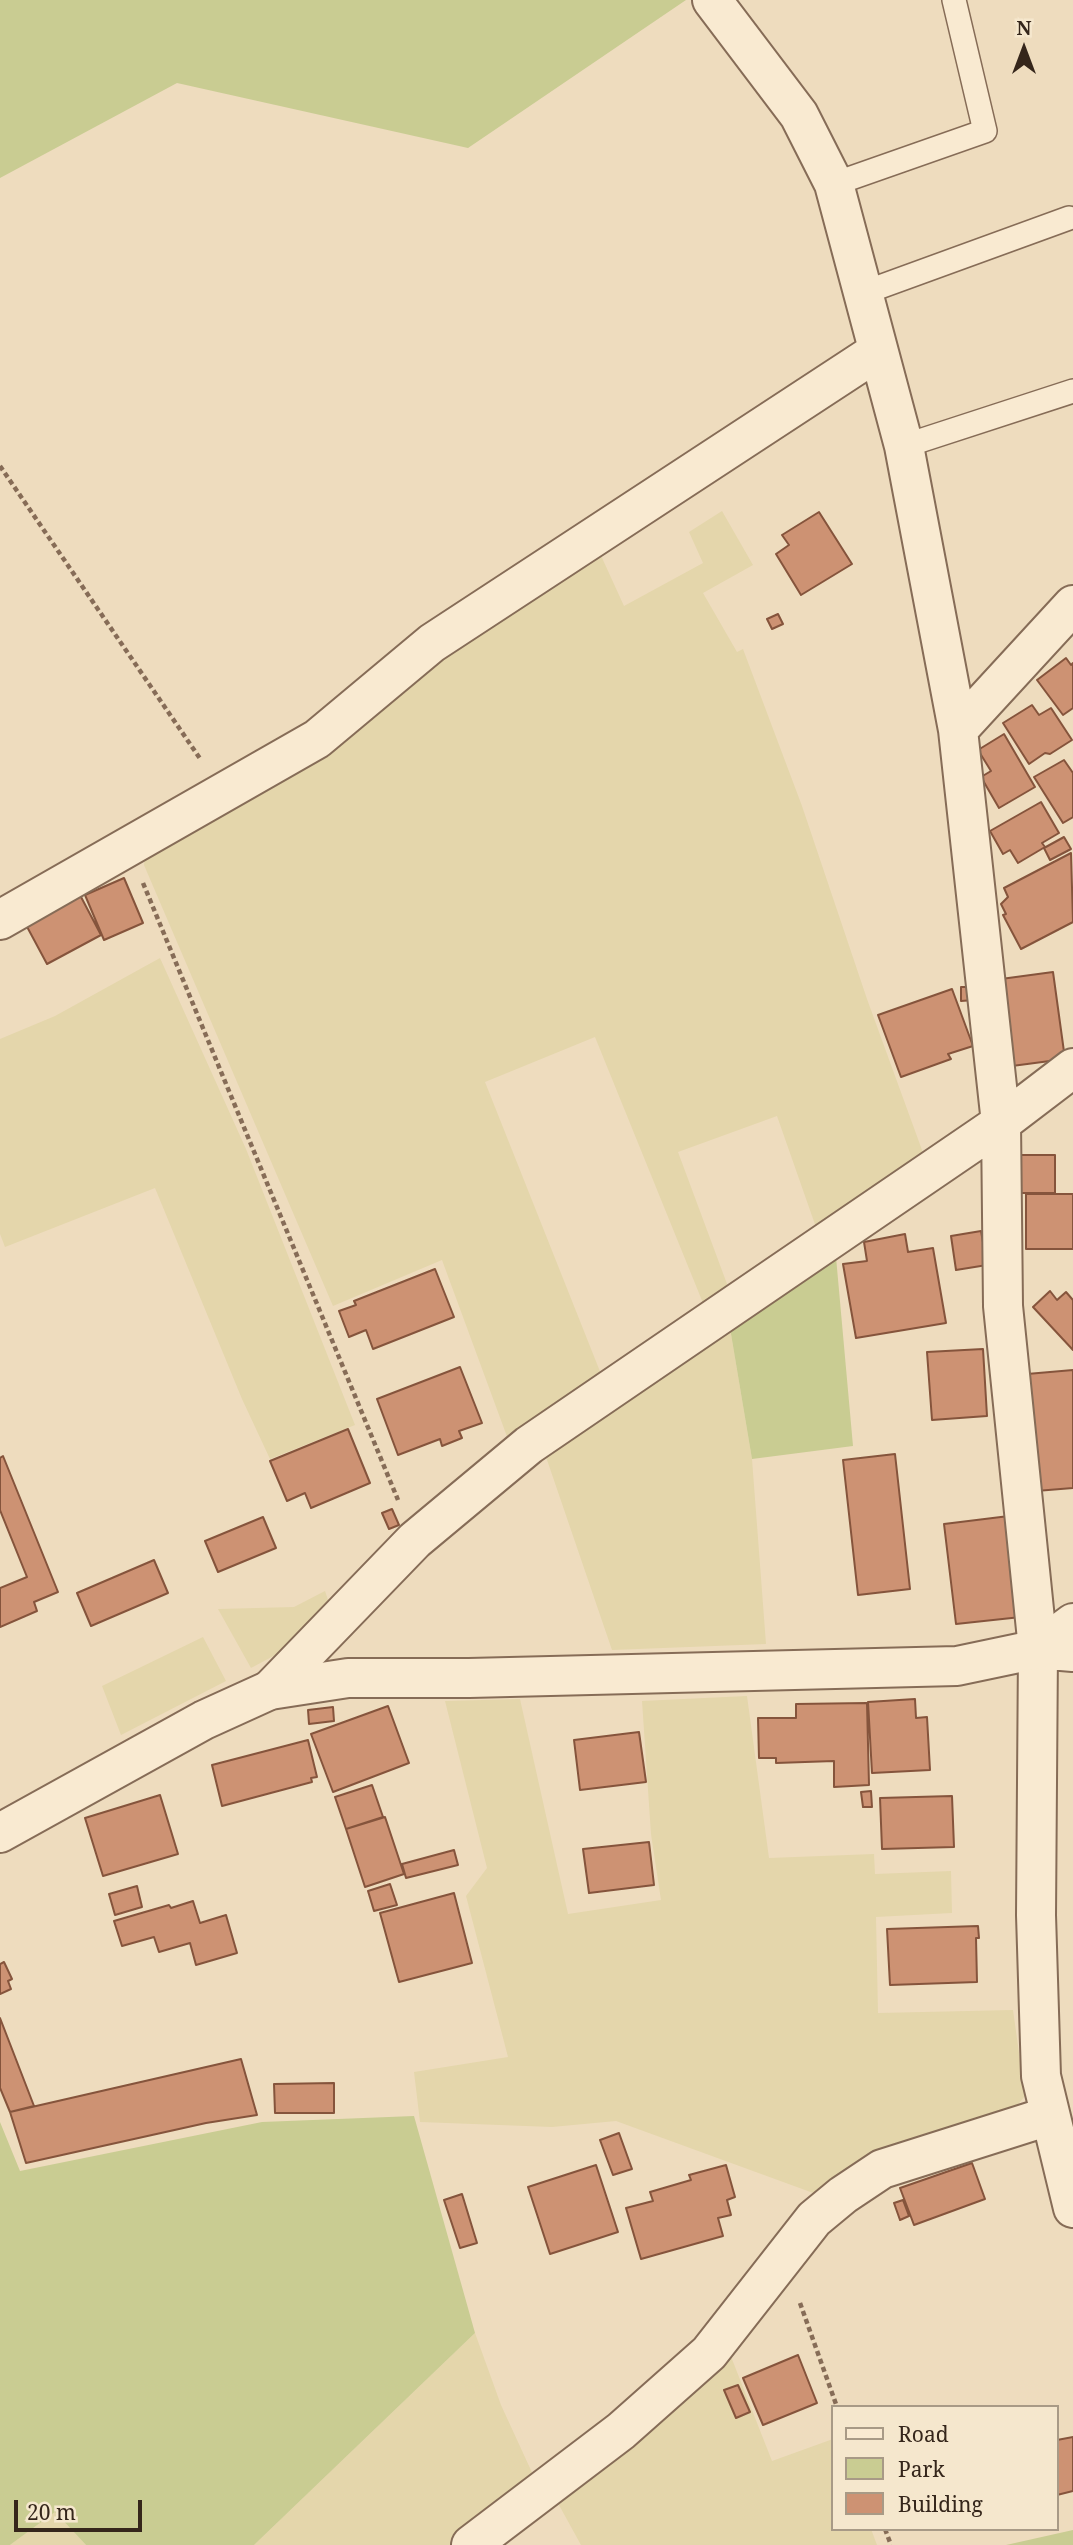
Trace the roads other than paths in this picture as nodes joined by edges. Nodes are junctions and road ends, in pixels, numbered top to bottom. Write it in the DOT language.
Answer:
graph roads {
  1 [pos="712,0"];
  2 [pos="954,0"];
  3 [pos="834,184"];
  4 [pos="1069,219"];
  5 [pos="863,293"];
  6 [pos="878,351"];
  7 [pos="1073,391"];
  8 [pos="904,446"];
  9 [pos="1073,606"];
  10 [pos="958,730"];
  11 [pos="0,920"];
  12 [pos="1073,1068"];
  13 [pos="1001,1123"];
  14 [pos="1073,1623"];
  15 [pos="1055,1651"];
  16 [pos="270,1690"];
  17 [pos="0,1833"];
  18 [pos="1049,2116"];
  19 [pos="1073,2208"];
  20 [pos="471,2545"];
  1 -- 3 [label="street"];
  2 -- 3 [label="lane"];
  3 -- 5 [label="street"];
  4 -- 5 [label="lane"];
  5 -- 6 [label="street"];
  6 -- 8 [label="street"];
  6 -- 11 [label="street"];
  7 -- 8 [label="lane"];
  8 -- 10 [label="street"];
  9 -- 10 [label="street"];
  10 -- 13 [label="street"];
  12 -- 13 [label="street"];
  13 -- 15 [label="street"];
  13 -- 16 [label="street"];
  14 -- 15 [label="street"];
  15 -- 16 [label="street"];
  15 -- 18 [label="street"];
  16 -- 17 [label="street"];
  18 -- 19 [label="street"];
  18 -- 20 [label="street"];
}
